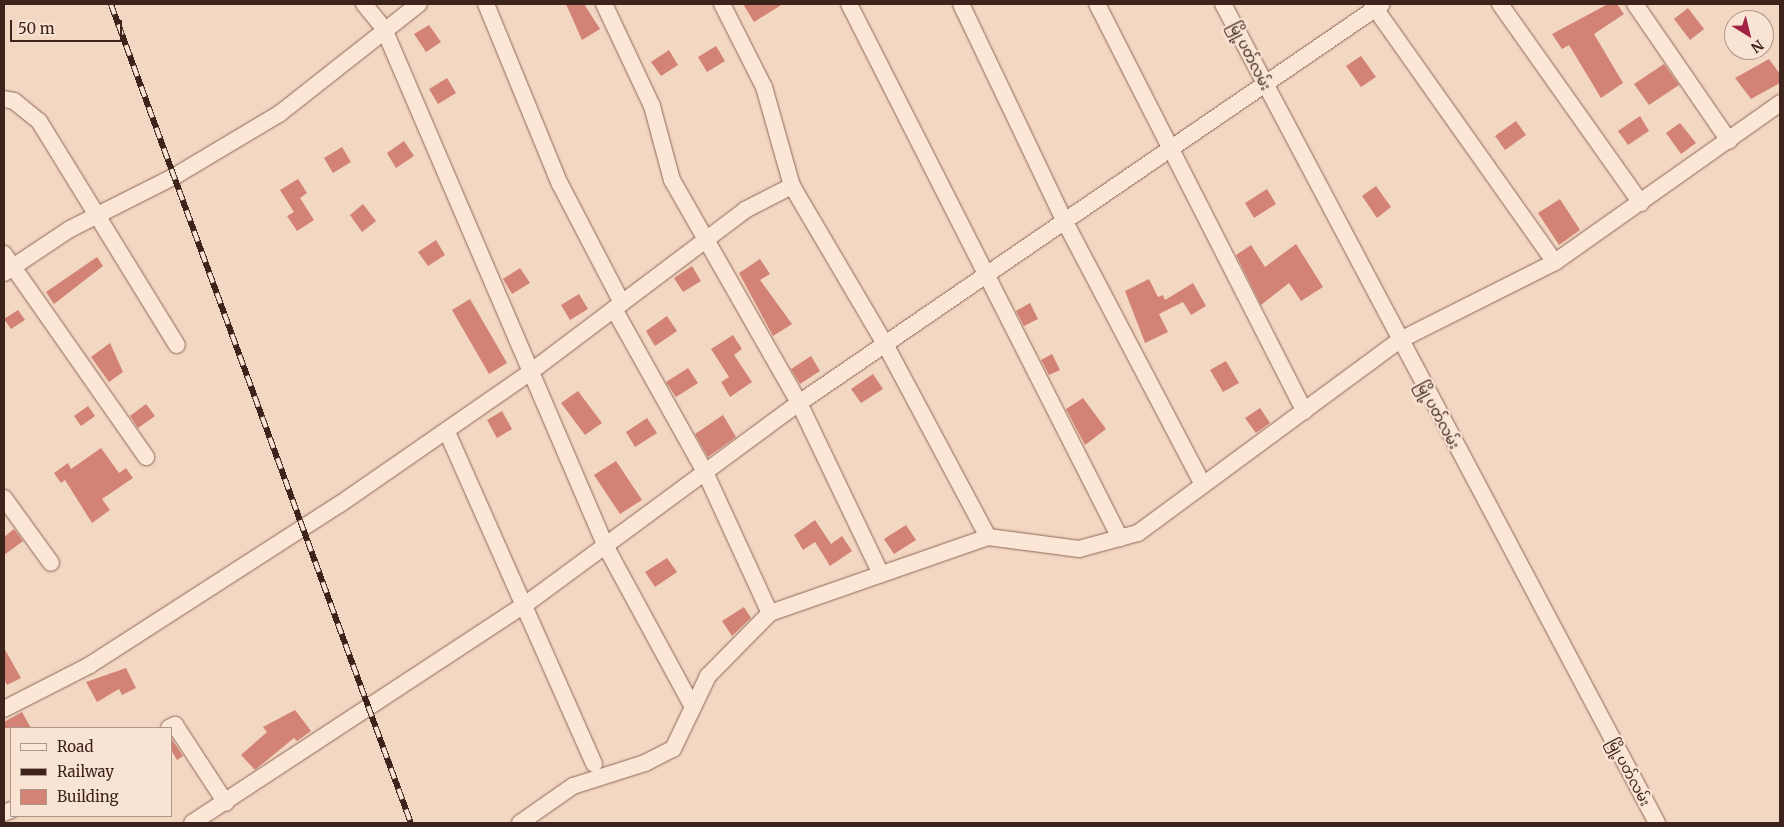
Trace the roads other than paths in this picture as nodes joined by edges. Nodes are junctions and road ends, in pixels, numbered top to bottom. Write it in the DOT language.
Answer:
graph roads {
  1 [pos="364,4"];
  2 [pos="419,4"];
  3 [pos="486,4"];
  4 [pos="604,4"];
  5 [pos="722,4"];
  6 [pos="849,4"];
  7 [pos="961,4"];
  8 [pos="1097,4"];
  9 [pos="1223,4"];
  10 [pos="1500,4"];
  11 [pos="1635,4"];
  12 [pos="1376,5"];
  13 [pos="384,29"];
  14 [pos="1264,84"];
  15 [pos="4,99"];
  16 [pos="1780,103"];
  17 [pos="1729,141"];
  18 [pos="1168,148"];
  19 [pos="792,186"];
  20 [pos="1640,203"];
  21 [pos="98,215"];
  22 [pos="1064,220"];
  23 [pos="706,240"];
  24 [pos="1555,262"];
  25 [pos="6,265"];
  26 [pos="983,275"];
  27 [pos="618,306"];
  28 [pos="1398,341"];
  29 [pos="885,344"];
  30 [pos="177,345"];
  31 [pos="529,373"];
  32 [pos="799,403"];
  33 [pos="1304,411"];
  34 [pos="447,432"];
  35 [pos="146,457"];
  36 [pos="705,472"];
  37 [pos="1203,485"];
  38 [pos="4,498"];
  39 [pos="988,537"];
  40 [pos="1120,538"];
  41 [pos="606,547"];
  42 [pos="51,563"];
  43 [pos="881,574"];
  44 [pos="526,604"];
  45 [pos="770,613"];
  46 [pos="693,707"];
  47 [pos="4,709"];
  48 [pos="171,727"];
  49 [pos="594,764"];
  50 [pos="226,803"];
  51 [pos="192,823"];
  52 [pos="520,823"];
  53 [pos="1657,823"];
  1 -- 13 [label="street"];
  2 -- 13 [label="street"];
  3 -- 27 [label="street"];
  4 -- 23 [label="street"];
  5 -- 19 [label="street"];
  6 -- 26 [label="street"];
  7 -- 22 [label="street"];
  8 -- 18 [label="street"];
  9 -- 14 [label="street, မြို့ပတ်လမ်း"];
  10 -- 20 [label="street"];
  11 -- 17 [label="street"];
  12 -- 14 [label="street"];
  12 -- 24 [label="street"];
  13 -- 21 [label="street"];
  13 -- 31 [label="street"];
  14 -- 18 [label="street"];
  14 -- 28 [label="street, မြို့ပတ်လမ်း"];
  15 -- 21 [label="street"];
  16 -- 17 [label="street"];
  17 -- 20 [label="street"];
  18 -- 22 [label="street"];
  18 -- 33 [label="street"];
  19 -- 23 [label="street"];
  19 -- 29 [label="street"];
  20 -- 24 [label="street"];
  21 -- 25 [label="street"];
  21 -- 30 [label="street"];
  22 -- 26 [label="street"];
  22 -- 37 [label="street"];
  23 -- 27 [label="street"];
  23 -- 32 [label="street"];
  24 -- 28 [label="street"];
  25 -- 35 [label="street"];
  26 -- 29 [label="street"];
  26 -- 40 [label="street"];
  27 -- 31 [label="street"];
  27 -- 36 [label="street"];
  28 -- 33 [label="street"];
  28 -- 53 [label="street, မြို့ပတ်လမ်း"];
  29 -- 32 [label="street"];
  29 -- 39 [label="street"];
  31 -- 34 [label="street"];
  31 -- 41 [label="street"];
  32 -- 36 [label="street"];
  32 -- 43 [label="street"];
  33 -- 37 [label="street"];
  34 -- 44 [label="street"];
  34 -- 47 [label="street"];
  36 -- 41 [label="street"];
  36 -- 45 [label="street"];
  37 -- 40 [label="street"];
  38 -- 42 [label="street"];
  39 -- 40 [label="street"];
  39 -- 43 [label="street"];
  41 -- 44 [label="street"];
  41 -- 46 [label="street"];
  43 -- 45 [label="street"];
  44 -- 49 [label="street"];
  44 -- 50 [label="street"];
  45 -- 46 [label="street"];
  46 -- 52 [label="street"];
  48 -- 50 [label="street"];
  50 -- 51 [label="street"];
}
